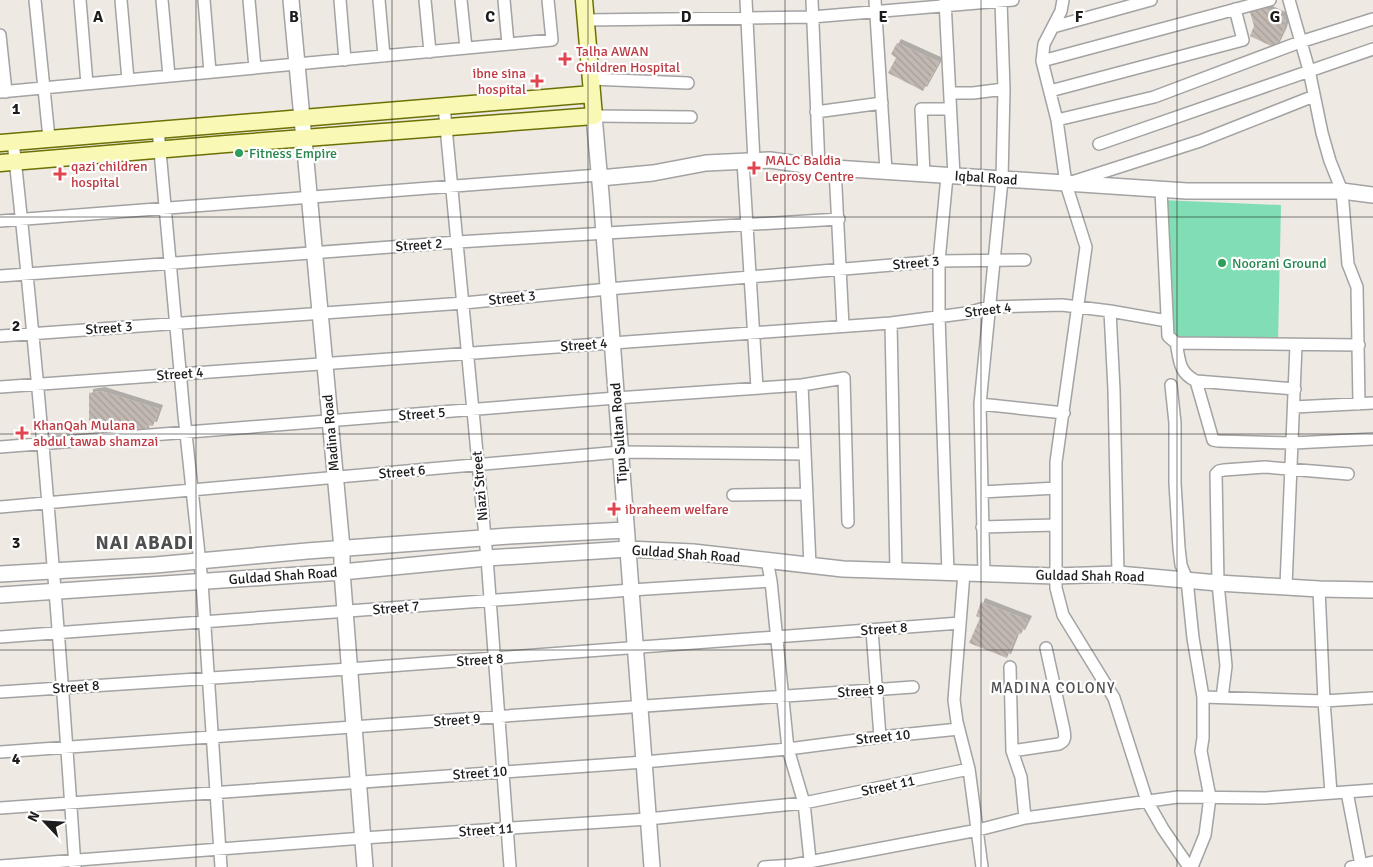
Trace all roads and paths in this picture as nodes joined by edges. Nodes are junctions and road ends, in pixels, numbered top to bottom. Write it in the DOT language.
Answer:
graph roads {
  1 [pos="35,0"];
  2 [pos="80,0"];
  3 [pos="121,0"];
  4 [pos="162,0"];
  5 [pos="204,0"];
  6 [pos="249,0"];
  7 [pos="291,0"];
  8 [pos="340,0"];
  9 [pos="379,0"];
  10 [pos="425,0"];
  11 [pos="462,0"];
  12 [pos="504,0"];
  13 [pos="548,0"];
  14 [pos="584,0"];
  15 [pos="746,0"];
  16 [pos="812,0"];
  17 [pos="1063,0"];
  18 [pos="1151,0"];
  19 [pos="1270,0"];
  20 [pos="1289,0"];
  21 [pos="1007,1"];
  22 [pos="946,3"];
  23 [pos="876,6"];
  24 [pos="1235,9"];
  25 [pos="747,17"];
  26 [pos="812,17"];
  27 [pos="1373,19"];
  28 [pos="586,20"];
  29 [pos="1053,27"];
  30 [pos="0,35"];
  31 [pos="1300,42"];
  32 [pos="508,44"];
  33 [pos="466,48"];
  34 [pos="1373,49"];
  35 [pos="430,52"];
  36 [pos="384,56"];
  37 [pos="345,60"];
  38 [pos="1042,61"];
  39 [pos="297,64"];
  40 [pos="255,68"];
  41 [pos="1309,70"];
  42 [pos="210,72"];
  43 [pos="169,76"];
  44 [pos="128,80"];
  45 [pos="688,83"];
  46 [pos="87,84"];
  47 [pos="591,86"];
  48 [pos="44,88"];
  49 [pos="1004,89"];
  50 [pos="1050,91"];
  51 [pos="3,92"];
  52 [pos="950,93"];
  53 [pos="1314,96"];
  54 [pos="882,103"];
  55 [pos="444,106"];
  56 [pos="950,109"];
  57 [pos="816,112"];
  58 [pos="594,116"];
  59 [pos="302,117"];
  60 [pos="691,117"];
  61 [pos="1057,120"];
  62 [pos="446,126"];
  63 [pos="158,128"];
  64 [pos="48,138"];
  65 [pos="304,138"];
  66 [pos="6,142"];
  67 [pos="1099,144"];
  68 [pos="161,149"];
  69 [pos="748,161"];
  70 [pos="8,162"];
  71 [pos="819,167"];
  72 [pos="835,168"];
  73 [pos="886,171"];
  74 [pos="924,174"];
  75 [pos="950,176"];
  76 [pos="599,177"];
  77 [pos="1002,180"];
  78 [pos="1066,184"];
  79 [pos="452,187"];
  80 [pos="1161,190"];
  81 [pos="1342,191"];
  82 [pos="1373,195"];
  83 [pos="310,198"];
  84 [pos="166,208"];
  85 [pos="838,219"];
  86 [pos="21,220"];
  87 [pos="0,221"];
  88 [pos="747,225"];
  89 [pos="604,234"];
  90 [pos="458,242"];
  91 [pos="315,253"];
  92 [pos="994,260"];
  93 [pos="1025,260"];
  94 [pos="939,261"];
  95 [pos="171,263"];
  96 [pos="841,270"];
  97 [pos="27,274"];
  98 [pos="0,276"];
  99 [pos="750,277"];
  100 [pos="608,289"];
  101 [pos="464,303"];
  102 [pos="1079,306"];
  103 [pos="988,307"];
  104 [pos="1110,311"];
  105 [pos="320,313"];
  106 [pos="939,316"];
  107 [pos="1167,321"];
  108 [pos="891,323"];
  109 [pos="176,324"];
  110 [pos="843,326"];
  111 [pos="754,333"];
  112 [pos="33,334"];
  113 [pos="0,336"];
  114 [pos="612,343"];
  115 [pos="1176,343"];
  116 [pos="1296,345"];
  117 [pos="1359,345"];
  118 [pos="468,352"];
  119 [pos="325,363"];
  120 [pos="181,374"];
  121 [pos="1196,381"];
  122 [pos="38,384"];
  123 [pos="802,385"];
  124 [pos="1171,385"];
  125 [pos="0,387"];
  126 [pos="757,388"];
  127 [pos="1295,389"];
  128 [pos="616,398"];
  129 [pos="1373,403"];
  130 [pos="980,404"];
  131 [pos="1359,404"];
  132 [pos="1294,407"];
  133 [pos="473,410"];
  134 [pos="1064,413"];
  135 [pos="330,421"];
  136 [pos="186,432"];
  137 [pos="1373,438"];
  138 [pos="1293,443"];
  139 [pos="43,444"];
  140 [pos="0,447"];
  141 [pos="620,452"];
  142 [pos="805,454"];
  143 [pos="478,465"];
  144 [pos="1291,470"];
  145 [pos="1348,474"];
  146 [pos="336,478"];
  147 [pos="1056,488"];
  148 [pos="193,490"];
  149 [pos="982,492"];
  150 [pos="807,494"];
  151 [pos="733,496"];
  152 [pos="48,503"];
  153 [pos="0,507"];
  154 [pos="848,522"];
  155 [pos="1056,525"];
  156 [pos="982,527"];
  157 [pos="626,530"];
  158 [pos="484,538"];
  159 [pos="342,548"];
  160 [pos="628,549"];
  161 [pos="487,558"];
  162 [pos="767,560"];
  163 [pos="201,561"];
  164 [pos="810,565"];
  165 [pos="54,571"];
  166 [pos="896,571"];
  167 [pos="342,572"];
  168 [pos="948,572"];
  169 [pos="964,573"];
  170 [pos="0,574"];
  171 [pos="984,574"];
  172 [pos="1118,574"];
  173 [pos="1055,576"];
  174 [pos="1186,580"];
  175 [pos="771,581"];
  176 [pos="202,582"];
  177 [pos="1218,584"];
  178 [pos="1286,586"];
  179 [pos="1319,589"];
  180 [pos="631,590"];
  181 [pos="1373,590"];
  182 [pos="56,591"];
  183 [pos="0,595"];
  184 [pos="490,601"];
  185 [pos="345,612"];
  186 [pos="205,623"];
  187 [pos="960,623"];
  188 [pos="872,630"];
  189 [pos="59,633"];
  190 [pos="0,638"];
  191 [pos="776,638"];
  192 [pos="635,648"];
  193 [pos="1046,648"];
  194 [pos="494,659"];
  195 [pos="1010,667"];
  196 [pos="350,669"];
  197 [pos="208,678"];
  198 [pos="913,687"];
  199 [pos="63,688"];
  200 [pos="877,690"];
  201 [pos="0,692"];
  202 [pos="782,696"];
  203 [pos="1203,697"];
  204 [pos="1222,698"];
  205 [pos="1373,698"];
  206 [pos="1324,701"];
  207 [pos="640,706"];
  208 [pos="499,717"];
  209 [pos="354,727"];
  210 [pos="959,729"];
  211 [pos="212,737"];
  212 [pos="880,737"];
  213 [pos="67,747"];
  214 [pos="788,749"];
  215 [pos="1012,751"];
  216 [pos="0,752"];
  217 [pos="644,762"];
  218 [pos="969,769"];
  219 [pos="503,772"];
  220 [pos="358,782"];
  221 [pos="1373,790"];
  222 [pos="216,792"];
  223 [pos="1347,792"];
  224 [pos="1331,793"];
  225 [pos="1210,797"];
  226 [pos="1147,801"];
  227 [pos="71,803"];
  228 [pos="804,803"];
  229 [pos="0,808"];
  230 [pos="1025,818"];
  231 [pos="648,819"];
  232 [pos="508,828"];
  233 [pos="978,830"];
  234 [pos="363,838"];
  235 [pos="220,849"];
  236 [pos="810,860"];
  237 [pos="1373,862"];
  238 [pos="75,864"];
  239 [pos="0,866"];
  240 [pos="793,866"];
  241 [pos="1356,866"];
  242 [pos="221,867"];
  243 [pos="365,867"];
  244 [pos="510,867"];
  245 [pos="652,867"];
  246 [pos="764,867"];
  247 [pos="982,867"];
  248 [pos="1190,867"];
  1 -- 48 [label="street"];
  2 -- 46 [label="street"];
  3 -- 44 [label="street"];
  4 -- 43 [label="street"];
  5 -- 42 [label="street"];
  6 -- 40 [label="street"];
  7 -- 39 [label="street, Madina Road"];
  8 -- 37 [label="street"];
  9 -- 36 [label="street"];
  10 -- 35 [label="street"];
  11 -- 33 [label="street"];
  12 -- 32 [label="street"];
  13 -- 32 [label="street"];
  14 -- 28 [label="main road, Tipu Sultan Road"];
  15 -- 25 [label="street"];
  16 -- 26 [label="street"];
  17 -- 29 [label="street"];
  18 -- 29 [label="street"];
  19 -- 24 [label="street"];
  20 -- 31 [label="street"];
  21 -- 22 [label="street"];
  21 -- 49 [label="street"];
  22 -- 23 [label="street"];
  22 -- 52 [label="street"];
  23 -- 26 [label="street"];
  23 -- 54 [label="street"];
  24 -- 38 [label="street"];
  24 -- 50 [label="street"];
  25 -- 26 [label="street"];
  25 -- 28 [label="street"];
  25 -- 69 [label="street"];
  26 -- 57 [label="street"];
  27 -- 31 [label="street"];
  28 -- 47 [label="main road, Tipu Sultan Road"];
  29 -- 38 [label="street"];
  30 -- 51 [label="street"];
  31 -- 41 [label="street"];
  31 -- 61 [label="street"];
  32 -- 33 [label="street"];
  33 -- 35 [label="street"];
  34 -- 41 [label="street"];
  35 -- 36 [label="street"];
  36 -- 37 [label="street"];
  37 -- 39 [label="street"];
  38 -- 50 [label="street"];
  39 -- 40 [label="street"];
  39 -- 59 [label="street, Madina Road"];
  40 -- 42 [label="street"];
  41 -- 53 [label="street"];
  41 -- 67 [label="street"];
  42 -- 43 [label="street"];
  43 -- 44 [label="street"];
  44 -- 46 [label="street"];
  45 -- 47 [label="street"];
  46 -- 48 [label="street"];
  47 -- 55 [label="main road"];
  47 -- 58 [label="main road, Tipu Sultan Road"];
  48 -- 51 [label="street"];
  48 -- 64 [label="street"];
  49 -- 52 [label="street"];
  49 -- 77 [label="street"];
  50 -- 61 [label="street"];
  52 -- 56 [label="street"];
  53 -- 78 [label="street"];
  53 -- 81 [label="street"];
  54 -- 57 [label="street"];
  54 -- 73 [label="street"];
  55 -- 59 [label="main road"];
  55 -- 62 [label="street, Niazi Street"];
  56 -- 74 [label="street"];
  56 -- 75 [label="street"];
  57 -- 71 [label="street"];
  58 -- 60 [label="street"];
  58 -- 62 [label="main road"];
  58 -- 76 [label="street, Tipu Sultan Road"];
  59 -- 63 [label="main road"];
  59 -- 65 [label="street, Madina Road"];
  61 -- 78 [label="street"];
  62 -- 65 [label="main road"];
  62 -- 79 [label="street, Niazi Street"];
  63 -- 64 [label="main road"];
  63 -- 68 [label="street"];
  64 -- 66 [label="main road"];
  65 -- 68 [label="main road"];
  65 -- 83 [label="street, Madina Road"];
  66 -- 70 [label="street"];
  68 -- 70 [label="main road"];
  68 -- 84 [label="street"];
  69 -- 71 [label="street, Iqbal Road"];
  69 -- 76 [label="street, Iqbal Road"];
  69 -- 88 [label="street"];
  70 -- 86 [label="street"];
  71 -- 72 [label="street, Iqbal Road"];
  72 -- 73 [label="street, Iqbal Road"];
  72 -- 85 [label="street"];
  73 -- 74 [label="street, Iqbal Road"];
  74 -- 75 [label="street, Iqbal Road"];
  75 -- 77 [label="street, Iqbal Road"];
  75 -- 94 [label="street"];
  76 -- 79 [label="street"];
  76 -- 89 [label="street, Tipu Sultan Road"];
  77 -- 78 [label="street, Iqbal Road"];
  77 -- 92 [label="street"];
  78 -- 80 [label="street, Iqbal Road"];
  78 -- 102 [label="street"];
  79 -- 83 [label="street"];
  79 -- 90 [label="street, Niazi Street"];
  80 -- 81 [label="street, Iqbal Road"];
  80 -- 107 [label="street"];
  81 -- 82 [label="street, Iqbal Road"];
  81 -- 117 [label="street"];
  83 -- 84 [label="street"];
  83 -- 91 [label="street, Madina Road"];
  84 -- 86 [label="street"];
  84 -- 95 [label="street"];
  85 -- 88 [label="street, Street 2"];
  85 -- 96 [label="street"];
  86 -- 87 [label="street"];
  86 -- 97 [label="street"];
  88 -- 89 [label="street, Street 2"];
  88 -- 99 [label="street"];
  89 -- 90 [label="street, Street 2"];
  89 -- 100 [label="street, Tipu Sultan Road"];
  90 -- 91 [label="street, Street 2"];
  90 -- 101 [label="street, Niazi Street"];
  91 -- 95 [label="street, Street 2"];
  91 -- 105 [label="street, Madina Road"];
  92 -- 93 [label="street, Street 3"];
  92 -- 94 [label="street, Street 3"];
  92 -- 103 [label="street"];
  94 -- 96 [label="street, Street 3"];
  94 -- 106 [label="street"];
  95 -- 97 [label="street, Street 2"];
  95 -- 109 [label="street"];
  96 -- 99 [label="street, Street 3"];
  96 -- 110 [label="street"];
  97 -- 98 [label="street, Street 2"];
  97 -- 112 [label="street"];
  99 -- 100 [label="street, Street 3"];
  99 -- 111 [label="street"];
  100 -- 101 [label="street, Street 3"];
  100 -- 114 [label="street, Tipu Sultan Road"];
  101 -- 105 [label="street, Street 3"];
  101 -- 118 [label="street, Niazi Street"];
  102 -- 103 [label="street, Street 4"];
  102 -- 104 [label="street, Street 4"];
  102 -- 134 [label="street"];
  103 -- 106 [label="street, Street 4"];
  103 -- 130 [label="street"];
  104 -- 107 [label="street, Street 4"];
  104 -- 172 [label="street"];
  105 -- 109 [label="street, Street 3"];
  105 -- 119 [label="street, Madina Road"];
  106 -- 108 [label="street, Street 4"];
  106 -- 168 [label="street"];
  107 -- 115 [label="street"];
  108 -- 110 [label="street, Street 4"];
  108 -- 166 [label="street"];
  109 -- 112 [label="street, Street 3"];
  109 -- 120 [label="street"];
  110 -- 111 [label="street, Street 4"];
  111 -- 114 [label="street, Street 4"];
  111 -- 126 [label="street"];
  112 -- 113 [label="street, Street 3"];
  112 -- 122 [label="street"];
  114 -- 118 [label="street, Street 4"];
  114 -- 128 [label="street, Tipu Sultan Road"];
  115 -- 116 [label="street"];
  115 -- 121 [label="street"];
  116 -- 117 [label="street"];
  116 -- 127 [label="street"];
  117 -- 131 [label="street"];
  118 -- 119 [label="street, Street 4"];
  118 -- 133 [label="street, Niazi Street"];
  119 -- 120 [label="street, Street 4"];
  119 -- 135 [label="street, Madina Road"];
  120 -- 122 [label="street, Street 4"];
  120 -- 136 [label="street"];
  121 -- 127 [label="street"];
  121 -- 138 [label="street"];
  122 -- 125 [label="street, Street 4"];
  122 -- 139 [label="street"];
  123 -- 126 [label="street, Street 5"];
  123 -- 142 [label="street"];
  123 -- 154 [label="street, Street 5"];
  124 -- 174 [label="street"];
  126 -- 128 [label="street, Street 5"];
  127 -- 132 [label="street"];
  128 -- 133 [label="street, Street 5"];
  128 -- 141 [label="street, Tipu Sultan Road"];
  129 -- 131 [label="street"];
  130 -- 134 [label="street"];
  130 -- 149 [label="street"];
  131 -- 132 [label="street"];
  132 -- 138 [label="street"];
  133 -- 135 [label="street, Street 5"];
  133 -- 143 [label="street, Niazi Street"];
  134 -- 147 [label="street"];
  135 -- 136 [label="street, Street 5"];
  135 -- 146 [label="street, Madina Road"];
  136 -- 139 [label="street, Street 5"];
  136 -- 148 [label="street"];
  137 -- 138 [label="street"];
  138 -- 144 [label="street"];
  139 -- 140 [label="street, Street 5"];
  139 -- 152 [label="street"];
  141 -- 142 [label="street, Street 6"];
  141 -- 143 [label="street, Street 6"];
  141 -- 157 [label="street, Tipu Sultan Road"];
  142 -- 150 [label="street"];
  143 -- 146 [label="street, Street 6"];
  143 -- 158 [label="street, Niazi Street"];
  144 -- 145 [label="street"];
  144 -- 177 [label="street"];
  144 -- 178 [label="street"];
  146 -- 148 [label="street, Street 6"];
  146 -- 159 [label="street, Madina Road"];
  147 -- 149 [label="street"];
  147 -- 155 [label="street"];
  148 -- 152 [label="street, Street 6"];
  148 -- 163 [label="street"];
  149 -- 156 [label="street"];
  150 -- 151 [label="street"];
  150 -- 164 [label="street"];
  152 -- 153 [label="street, Street 6"];
  152 -- 165 [label="street"];
  155 -- 156 [label="street"];
  155 -- 173 [label="street"];
  156 -- 171 [label="street"];
  157 -- 158 [label="street, Guldad Shah Road"];
  157 -- 160 [label="street, Tipu Sultan Road"];
  158 -- 159 [label="street, Guldad Shah Road"];
  158 -- 161 [label="street, Niazi Street"];
  159 -- 163 [label="street, Guldad Shah Road"];
  159 -- 167 [label="street, Madina Road"];
  160 -- 161 [label="street, Guldad Shah Road"];
  160 -- 162 [label="street, Guldad Shah Road"];
  160 -- 180 [label="street, Tipu Sultan Road"];
  161 -- 167 [label="street, Guldad Shah Road"];
  161 -- 184 [label="street, Niazi Street"];
  162 -- 164 [label="street, Guldad Shah Road"];
  162 -- 175 [label="street"];
  163 -- 165 [label="street, Guldad Shah Road"];
  163 -- 176 [label="street"];
  164 -- 166 [label="street, Guldad Shah Road"];
  165 -- 170 [label="street, Guldad Shah Road"];
  165 -- 182 [label="street"];
  166 -- 168 [label="street, Guldad Shah Road"];
  167 -- 176 [label="street, Guldad Shah Road"];
  167 -- 185 [label="street, Madina Road"];
  168 -- 169 [label="street, Guldad Shah Road"];
  169 -- 171 [label="street, Guldad Shah Road"];
  169 -- 187 [label="street"];
  171 -- 173 [label="street, Guldad Shah Road"];
  172 -- 173 [label="street, Guldad Shah Road"];
  172 -- 174 [label="street, Guldad Shah Road"];
  173 -- 226 [label="street"];
  174 -- 177 [label="street, Guldad Shah Road"];
  174 -- 203 [label="street"];
  175 -- 180 [label="street, Street 7"];
  175 -- 191 [label="street"];
  176 -- 182 [label="street, Guldad Shah Road"];
  176 -- 186 [label="street"];
  177 -- 178 [label="street, Guldad Shah Road"];
  177 -- 204 [label="street"];
  178 -- 179 [label="street, Guldad Shah Road"];
  179 -- 181 [label="street, Guldad Shah Road"];
  179 -- 206 [label="street"];
  180 -- 184 [label="street, Street 7"];
  180 -- 192 [label="street, Tipu Sultan Road"];
  182 -- 183 [label="street, Guldad Shah Road"];
  182 -- 189 [label="street"];
  184 -- 185 [label="street, Street 7"];
  184 -- 194 [label="street, Niazi Street"];
  185 -- 186 [label="street, Street 7"];
  185 -- 196 [label="street, Madina Road"];
  186 -- 189 [label="street, Street 7"];
  186 -- 197 [label="street"];
  187 -- 188 [label="street, Street 8"];
  187 -- 210 [label="street"];
  188 -- 191 [label="street, Street 8"];
  188 -- 200 [label="street"];
  189 -- 190 [label="street, Street 7"];
  189 -- 199 [label="street"];
  191 -- 192 [label="street, Street 8"];
  191 -- 202 [label="street"];
  192 -- 194 [label="street, Street 8"];
  192 -- 207 [label="street, Tipu Sultan Road"];
  193 -- 215 [label="street"];
  194 -- 196 [label="street, Street 8"];
  194 -- 208 [label="street, Niazi Street"];
  195 -- 215 [label="street"];
  196 -- 197 [label="street, Street 8"];
  196 -- 209 [label="street, Madina Road"];
  197 -- 199 [label="street, Street 8"];
  197 -- 211 [label="street"];
  198 -- 200 [label="street, Street 9"];
  199 -- 201 [label="street, Street 8"];
  199 -- 213 [label="street"];
  200 -- 202 [label="street, Street 9"];
  200 -- 212 [label="street"];
  202 -- 207 [label="street, Street 9"];
  202 -- 214 [label="street"];
  203 -- 204 [label="street"];
  203 -- 225 [label="street"];
  204 -- 206 [label="street"];
  205 -- 206 [label="street"];
  206 -- 224 [label="street"];
  207 -- 208 [label="street, Street 9"];
  207 -- 217 [label="street, Tipu Sultan Road"];
  208 -- 209 [label="street, Street 9"];
  208 -- 219 [label="street, Niazi Street"];
  209 -- 211 [label="street, Street 9"];
  209 -- 220 [label="street, Madina Road"];
  210 -- 212 [label="street, Street 10"];
  210 -- 218 [label="street"];
  211 -- 213 [label="street, Street 9"];
  211 -- 222 [label="street"];
  212 -- 214 [label="street, Street 10"];
  213 -- 216 [label="street, Street 9"];
  213 -- 227 [label="street"];
  214 -- 217 [label="street, Street 10"];
  214 -- 228 [label="street"];
  215 -- 230 [label="street"];
  217 -- 219 [label="street, Street 10"];
  217 -- 231 [label="street, Tipu Sultan Road"];
  218 -- 228 [label="street, Street 11"];
  218 -- 233 [label="street"];
  219 -- 220 [label="street, Street 10"];
  219 -- 232 [label="street, Niazi Street"];
  220 -- 222 [label="street, Street 10"];
  220 -- 234 [label="street, Madina Road"];
  221 -- 223 [label="street"];
  222 -- 227 [label="street, Street 10"];
  222 -- 235 [label="street"];
  223 -- 224 [label="street"];
  223 -- 241 [label="street"];
  224 -- 225 [label="street"];
  225 -- 226 [label="street"];
  225 -- 248 [label="street"];
  226 -- 230 [label="street"];
  226 -- 248 [label="street"];
  227 -- 229 [label="street, Street 10"];
  227 -- 238 [label="street"];
  228 -- 231 [label="street, Street 11"];
  228 -- 236 [label="street"];
  230 -- 233 [label="street"];
  231 -- 232 [label="street, Street 11"];
  231 -- 245 [label="street, Tipu Sultan Road"];
  232 -- 234 [label="street, Street 11"];
  232 -- 244 [label="street, Niazi Street"];
  233 -- 236 [label="street"];
  233 -- 247 [label="street"];
  234 -- 235 [label="street, Street 11"];
  234 -- 243 [label="street, Madina Road"];
  235 -- 238 [label="street, Street 11"];
  235 -- 242 [label="street"];
  236 -- 240 [label="street"];
  237 -- 241 [label="street"];
  238 -- 239 [label="street, Street 11"];
  240 -- 246 [label="street"];
}
